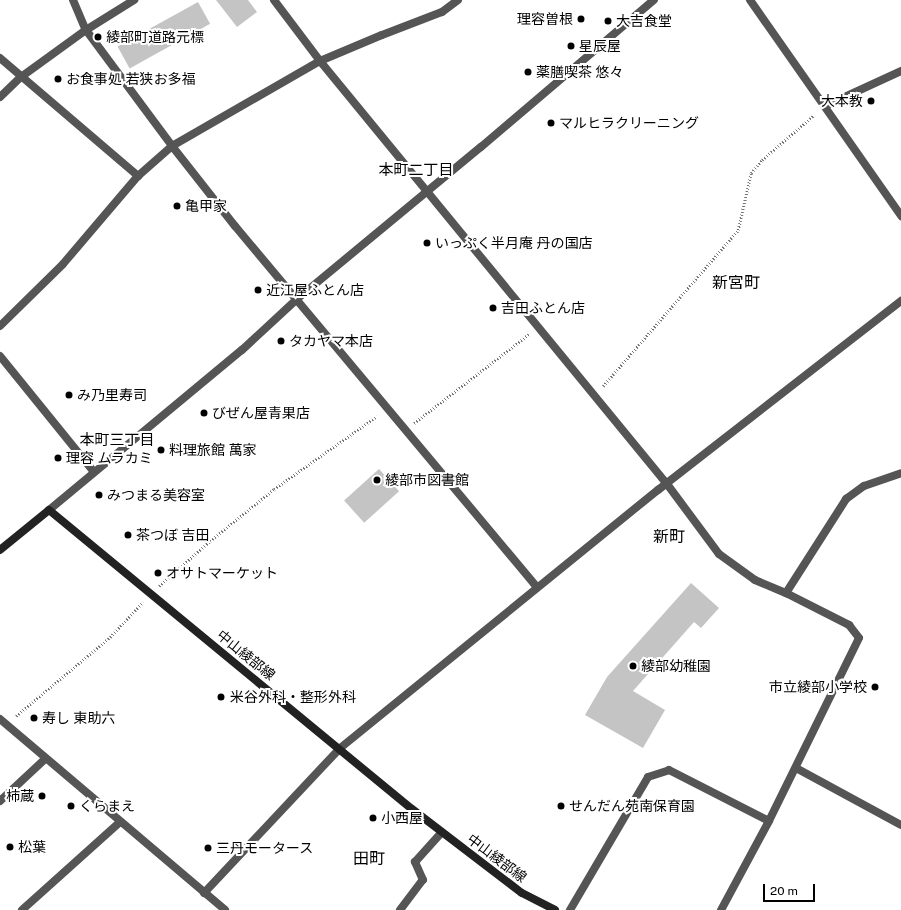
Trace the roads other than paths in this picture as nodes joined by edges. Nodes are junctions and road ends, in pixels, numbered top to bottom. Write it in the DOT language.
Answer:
graph roads {
  1 [pos="73,0"];
  2 [pos="134,0"];
  3 [pos="274,0"];
  4 [pos="458,0"];
  5 [pos="654,0"];
  6 [pos="750,0"];
  7 [pos="86,30"];
  8 [pos="0,58"];
  9 [pos="320,61"];
  10 [pos="901,71"];
  11 [pos="20,77"];
  12 [pos="0,97"];
  13 [pos="825,106"];
  14 [pos="172,146"];
  15 [pos="138,176"];
  16 [pos="427,190"];
  17 [pos="901,216"];
  18 [pos="297,299"];
  19 [pos="901,301"];
  20 [pos="0,326"];
  21 [pos="0,356"];
  22 [pos="94,472"];
  23 [pos="901,473"];
  24 [pos="667,484"];
  25 [pos="49,510"];
  26 [pos="0,550"];
  27 [pos="537,587"];
  28 [pos="786,593"];
  29 [pos="2,725"];
  30 [pos="339,749"];
  31 [pos="45,758"];
  32 [pos="796,768"];
  33 [pos="0,801"];
  34 [pos="769,821"];
  35 [pos="120,822"];
  36 [pos="901,825"];
  37 [pos="442,832"];
  38 [pos="204,893"];
  39 [pos="22,910"];
  40 [pos="225,910"];
  41 [pos="400,910"];
  42 [pos="555,910"];
  43 [pos="570,910"];
  44 [pos="721,910"];
  1 -- 7 [label="street"];
  2 -- 7 [label="street"];
  3 -- 9 [label="street"];
  4 -- 9 [label="street"];
  5 -- 16 [label="street"];
  6 -- 13 [label="street"];
  7 -- 11 [label="street"];
  7 -- 14 [label="street"];
  8 -- 11 [label="street"];
  9 -- 14 [label="street"];
  9 -- 16 [label="street"];
  10 -- 13 [label="street"];
  11 -- 12 [label="street"];
  11 -- 15 [label="street"];
  13 -- 17 [label="street"];
  14 -- 15 [label="street"];
  14 -- 18 [label="street"];
  15 -- 20 [label="street"];
  16 -- 18 [label="street"];
  16 -- 24 [label="street"];
  18 -- 22 [label="street"];
  18 -- 27 [label="street"];
  19 -- 24 [label="street"];
  21 -- 22 [label="street"];
  22 -- 25 [label="street"];
  23 -- 28 [label="street"];
  24 -- 27 [label="street"];
  24 -- 28 [label="street"];
  25 -- 26 [label="main road"];
  25 -- 30 [label="main road, 中山綾部線"];
  27 -- 30 [label="street"];
  28 -- 32 [label="street"];
  29 -- 31 [label="street"];
  30 -- 37 [label="main road, 中山綾部線"];
  30 -- 38 [label="street"];
  31 -- 33 [label="street"];
  31 -- 35 [label="street"];
  32 -- 34 [label="street"];
  32 -- 36 [label="street"];
  34 -- 43 [label="street"];
  34 -- 44 [label="street"];
  35 -- 38 [label="street"];
  35 -- 39 [label="street"];
  37 -- 41 [label="street"];
  37 -- 42 [label="main road, 中山綾部線"];
  38 -- 40 [label="street"];
}
